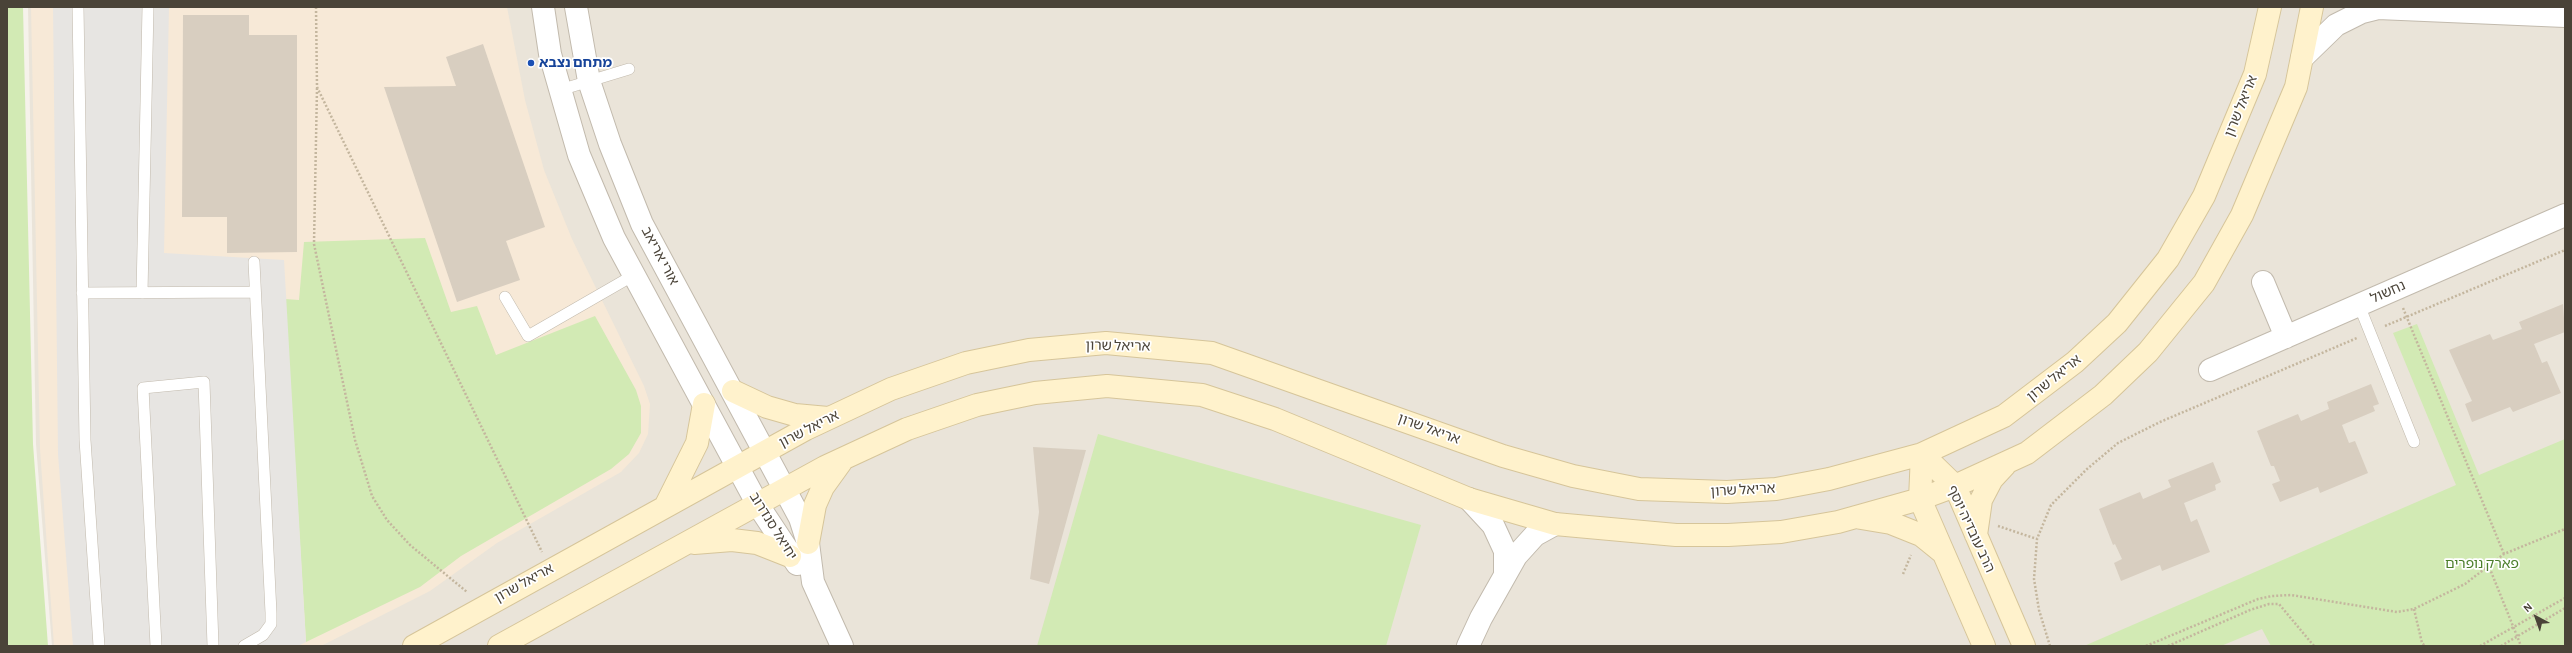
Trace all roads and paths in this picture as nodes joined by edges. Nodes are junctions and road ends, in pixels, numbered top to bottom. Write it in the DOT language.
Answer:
graph roads {
  1 [pos="78,7"];
  2 [pos="148,7"];
  3 [pos="316,7"];
  4 [pos="543,7"];
  5 [pos="576,7"];
  6 [pos="2270,7"];
  7 [pos="2312,7"];
  8 [pos="2378,7"];
  9 [pos="2565,16"];
  10 [pos="2302,58"];
  11 [pos="629,70"];
  12 [pos="589,81"];
  13 [pos="317,87"];
  14 [pos="560,90"];
  15 [pos="2565,214"];
  16 [pos="2565,250"];
  17 [pos="254,262"];
  18 [pos="634,275"];
  19 [pos="2263,282"];
  20 [pos="2395,289"];
  21 [pos="255,292"];
  22 [pos="82,293"];
  23 [pos="142,293"];
  24 [pos="505,298"];
  25 [pos="2359,305"];
  26 [pos="2406,317"];
  27 [pos="2370,333"];
  28 [pos="2286,337"];
  29 [pos="2210,370"];
  30 [pos="733,391"];
  31 [pos="704,404"];
  32 [pos="829,418"];
  33 [pos="2414,442"];
  34 [pos="766,451"];
  35 [pos="1922,454"];
  36 [pos="843,459"];
  37 [pos="2008,462"];
  38 [pos="737,466"];
  39 [pos="1955,486"];
  40 [pos="786,489"];
  41 [pos="1469,499"];
  42 [pos="1920,499"];
  43 [pos="666,505"];
  44 [pos="758,505"];
  45 [pos="1854,517"];
  46 [pos="1998,518"];
  47 [pos="1555,524"];
  48 [pos="2565,529"];
  49 [pos="1976,535"];
  50 [pos="2037,539"];
  51 [pos="808,543"];
  52 [pos="685,544"];
  53 [pos="1943,552"];
  54 [pos="2504,554"];
  55 [pos="790,556"];
  56 [pos="2488,564"];
  57 [pos="550,569"];
  58 [pos="1504,575"];
  59 [pos="813,582"];
  60 [pos="2565,598"];
  61 [pos="483,606"];
  62 [pos="2565,608"];
  63 [pos="2414,609"];
  64 [pos="2514,627"];
  65 [pos="2517,637"];
  66 [pos="99,646"];
  67 [pos="156,646"];
  68 [pos="213,646"];
  69 [pos="244,646"];
  70 [pos="414,646"];
  71 [pos="499,646"];
  72 [pos="842,646"];
  73 [pos="1468,646"];
  74 [pos="1984,646"];
  75 [pos="2024,646"];
  76 [pos="2050,646"];
  77 [pos="2146,646"];
  78 [pos="2168,646"];
  79 [pos="2314,646"];
  80 [pos="2425,646"];
  81 [pos="2480,646"];
  82 [pos="2502,646"];
  83 [pos="2521,646"];
  1 -- 22 [label="lane"];
  2 -- 23 [label="lane"];
  3 -- 13 [label="path"];
  4 -- 14 [label="street"];
  5 -- 12 [label="street, אורי אריאב"];
  6 -- 35 [label="main road, אריאל שרון"];
  7 -- 10 [label="main road"];
  8 -- 9 [label="street"];
  8 -- 10 [label="street"];
  10 -- 37 [label="main road"];
  11 -- 12 [label="lane"];
  12 -- 14 [label="lane"];
  12 -- 30 [label="street, אורי אריאב"];
  13 -- 57 [label="path"];
  13 -- 61 [label="path"];
  14 -- 18 [label="street"];
  15 -- 20 [label="street, נחשול"];
  16 -- 26 [label="path"];
  17 -- 21 [label="lane"];
  18 -- 24 [label="lane"];
  18 -- 31 [label="street"];
  19 -- 28 [label="street"];
  20 -- 25 [label="street, נחשול"];
  20 -- 26 [label="path"];
  21 -- 23 [label="lane"];
  21 -- 69 [label="lane"];
  22 -- 23 [label="lane"];
  22 -- 66 [label="lane"];
  25 -- 27 [label="lane"];
  25 -- 28 [label="street, נחשול"];
  26 -- 27 [label="path"];
  26 -- 54 [label="path"];
  27 -- 33 [label="lane"];
  27 -- 50 [label="path"];
  28 -- 29 [label="street, נחשול"];
  30 -- 32 [label="main road"];
  30 -- 34 [label="street, אורי אריאב"];
  31 -- 38 [label="street"];
  31 -- 43 [label="main road"];
  32 -- 34 [label="main road, אריאל שרון"];
  32 -- 35 [label="main road, אריאל שרון"];
  34 -- 38 [label="main road, אריאל שרון"];
  34 -- 40 [label="street, אורי אריאב"];
  35 -- 39 [label="main road, הרב עובדיה יוסף"];
  35 -- 42 [label="main road"];
  36 -- 40 [label="main road"];
  36 -- 41 [label="main road"];
  36 -- 51 [label="main road"];
  37 -- 39 [label="main road"];
  37 -- 49 [label="main road"];
  38 -- 43 [label="main road, אריאל שרון"];
  38 -- 44 [label="street, יחיאל סנדרוב"];
  39 -- 42 [label="main road"];
  39 -- 49 [label="main road, הרב עובדיה יוסף"];
  40 -- 44 [label="main road"];
  40 -- 51 [label="street, יחיאל סנדרוב"];
  41 -- 47 [label="main road"];
  41 -- 58 [label="street"];
  42 -- 45 [label="main road"];
  42 -- 53 [label="main road"];
  43 -- 57 [label="main road, אריאל שרון"];
  44 -- 52 [label="main road"];
  44 -- 55 [label="street, יחיאל סנדרוב"];
  45 -- 47 [label="main road"];
  45 -- 53 [label="main road"];
  46 -- 50 [label="path"];
  47 -- 58 [label="street"];
  48 -- 54 [label="path"];
  49 -- 75 [label="main road, הרב עובדיה יוסף"];
  50 -- 76 [label="path"];
  51 -- 59 [label="street, יחיאל סנדרוב"];
  52 -- 55 [label="main road"];
  52 -- 71 [label="main road"];
  53 -- 74 [label="main road"];
  54 -- 56 [label="path"];
  55 -- 59 [label="street, יחיאל סנדרוב"];
  56 -- 63 [label="path"];
  56 -- 64 [label="path"];
  57 -- 61 [label="main road, אריאל שרון"];
  58 -- 73 [label="street"];
  59 -- 72 [label="street, יחיאל סנדרוב"];
  60 -- 64 [label="path"];
  61 -- 70 [label="main road, אריאל שרון"];
  62 -- 65 [label="path"];
  63 -- 77 [label="path"];
  63 -- 80 [label="path"];
  64 -- 65 [label="path"];
  64 -- 81 [label="path"];
  65 -- 82 [label="path"];
  65 -- 83 [label="path"];
  67 -- 68 [label="lane"];
  78 -- 79 [label="path"];
}
